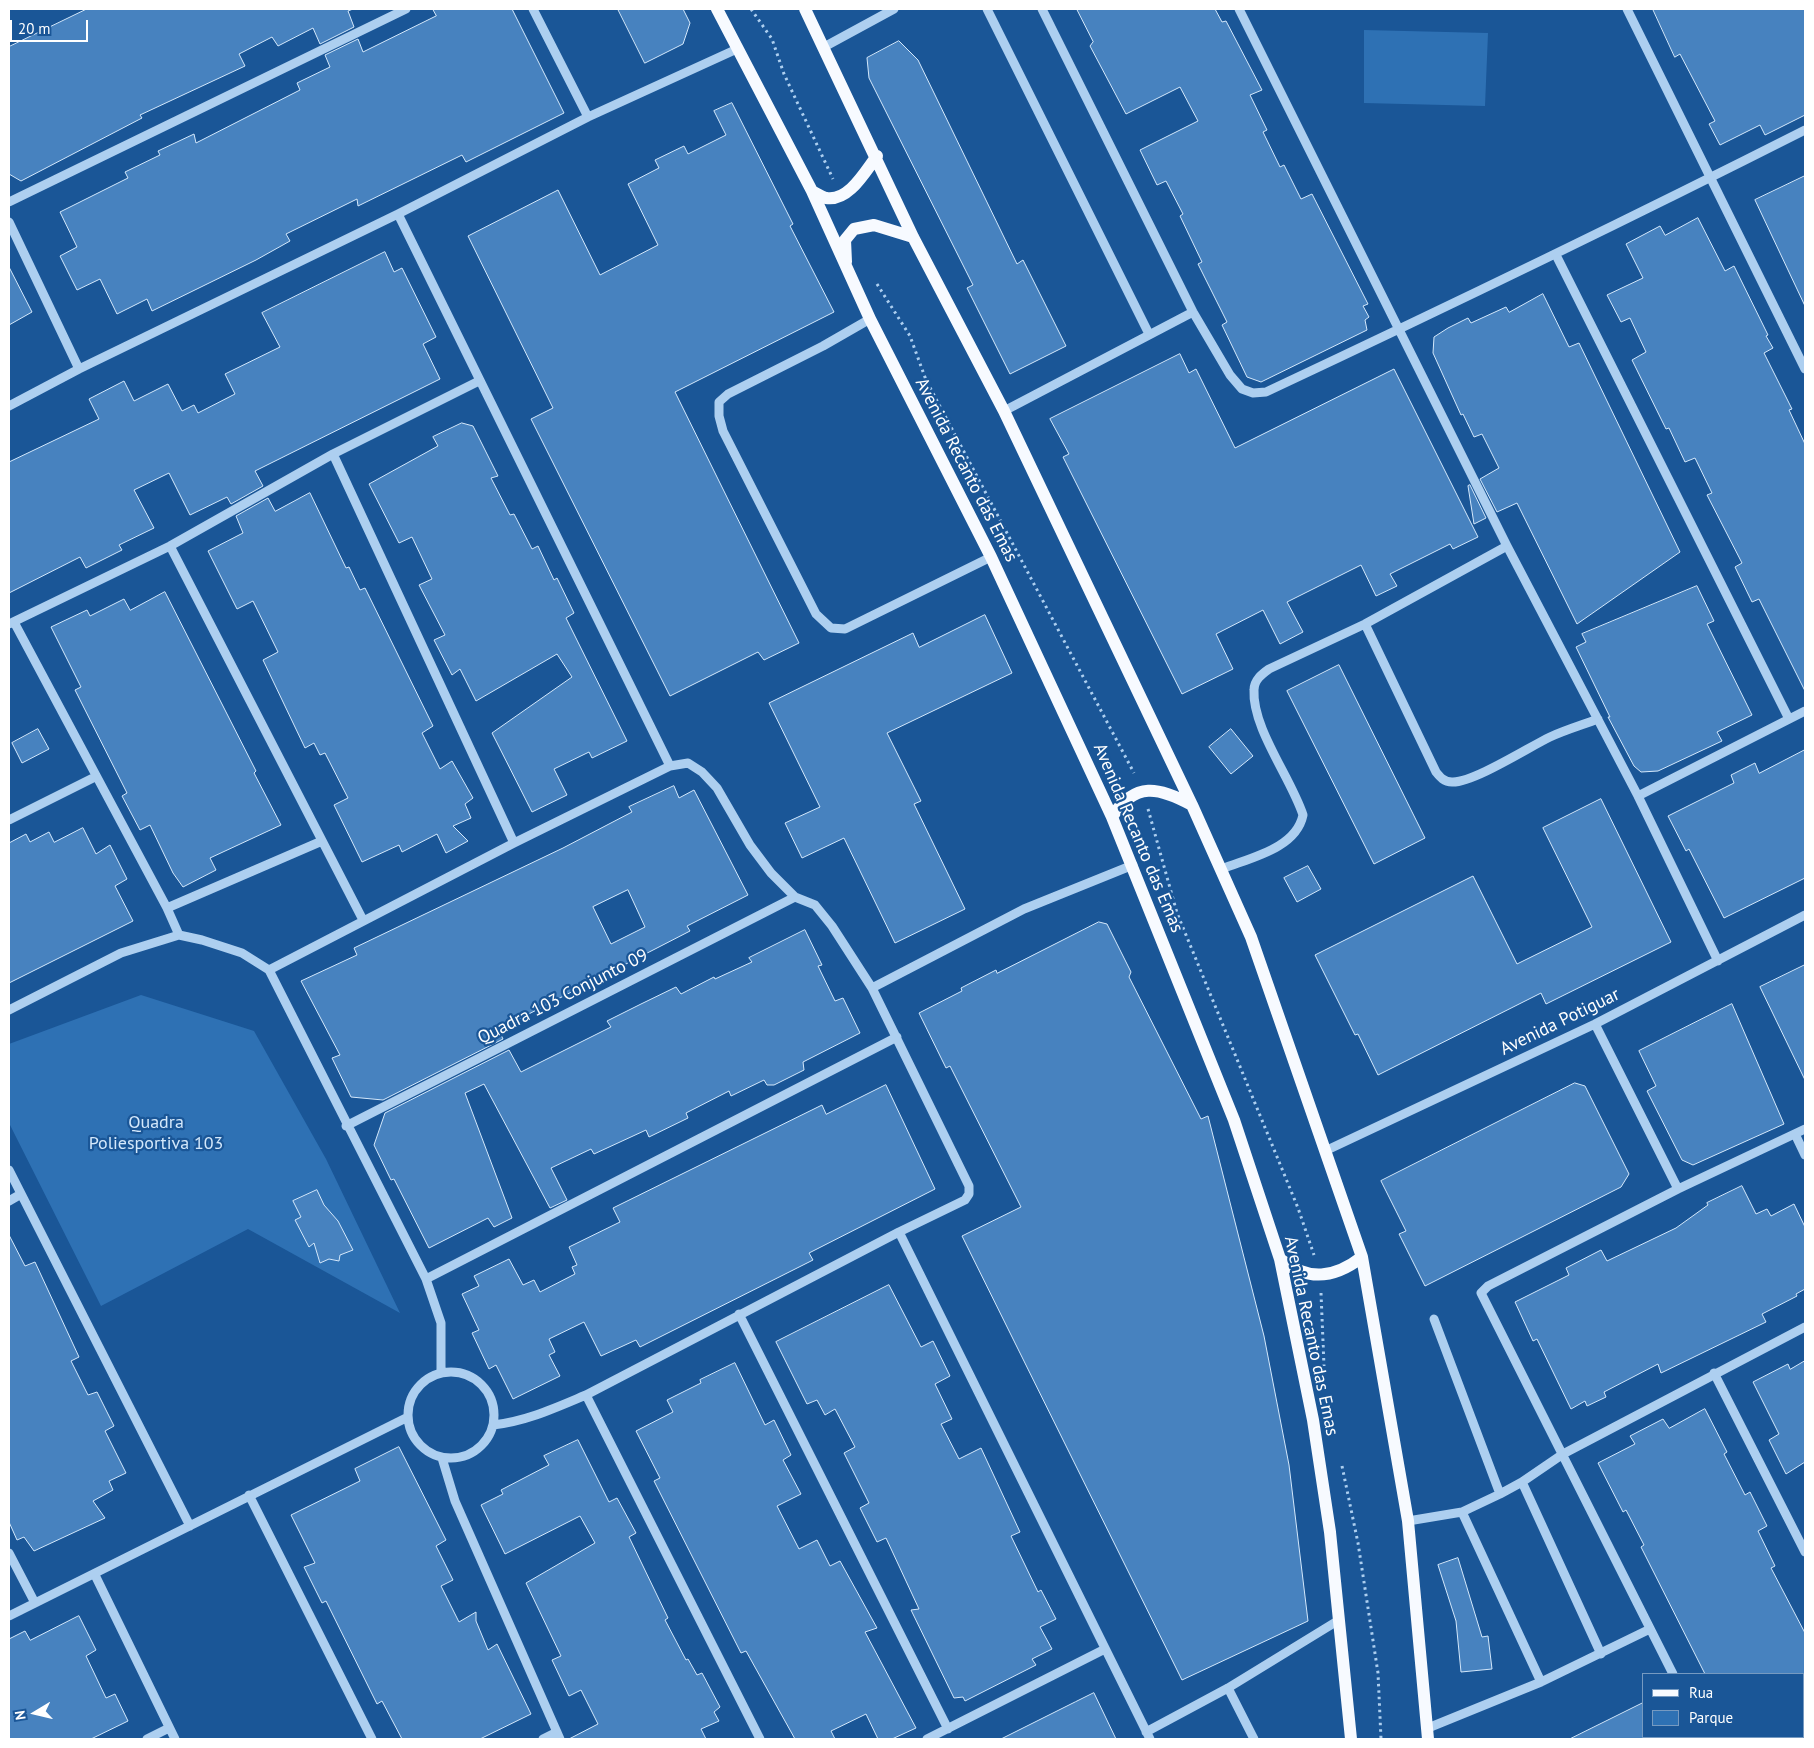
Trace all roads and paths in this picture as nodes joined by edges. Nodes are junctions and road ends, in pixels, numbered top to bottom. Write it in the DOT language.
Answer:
graph roads {
  1 [pos="406,9"];
  2 [pos="533,9"];
  3 [pos="717,9"];
  4 [pos="805,9"];
  5 [pos="894,9"];
  6 [pos="987,9"];
  7 [pos="1042,9"];
  8 [pos="1240,9"];
  9 [pos="1627,9"];
  10 [pos="824,47"];
  11 [pos="736,49"];
  12 [pos="588,117"];
  13 [pos="1805,130"];
  14 [pos="877,156"];
  15 [pos="1710,178"];
  16 [pos="812,192"];
  17 [pos="9,202"];
  18 [pos="398,214"];
  19 [pos="9,222"];
  20 [pos="914,236"];
  21 [pos="1556,255"];
  22 [pos="846,270"];
  23 [pos="1193,312"];
  24 [pos="870,319"];
  25 [pos="1400,329"];
  26 [pos="1149,334"];
  27 [pos="79,369"];
  28 [pos="1805,369"];
  29 [pos="479,381"];
  30 [pos="9,406"];
  31 [pos="1004,411"];
  32 [pos="333,454"];
  33 [pos="170,546"];
  34 [pos="1507,546"];
  35 [pos="991,557"];
  36 [pos="11,623"];
  37 [pos="1365,624"];
  38 [pos="1805,711"];
  39 [pos="1789,719"];
  40 [pos="1598,720"];
  41 [pos="670,766"];
  42 [pos="95,777"];
  43 [pos="1638,796"];
  44 [pos="1192,805"];
  45 [pos="1112,817"];
  46 [pos="9,820"];
  47 [pos="322,841"];
  48 [pos="514,843"];
  49 [pos="1133,865"];
  50 [pos="1222,869"];
  51 [pos="795,897"];
  52 [pos="167,908"];
  53 [pos="1805,915"];
  54 [pos="364,920"];
  55 [pos="179,935"];
  56 [pos="1718,961"];
  57 [pos="269,970"];
  58 [pos="872,988"];
  59 [pos="9,1010"];
  60 [pos="1595,1024"];
  61 [pos="896,1037"];
  62 [pos="346,1126"];
  63 [pos="1805,1129"];
  64 [pos="1795,1134"];
  65 [pos="1325,1151"];
  66 [pos="1805,1155"];
  67 [pos="9,1170"];
  68 [pos="1678,1190"];
  69 [pos="21,1194"];
  70 [pos="9,1200"];
  71 [pos="899,1232"];
  72 [pos="1362,1258"];
  73 [pos="1280,1259"];
  74 [pos="426,1279"];
  75 [pos="739,1314"];
  76 [pos="1434,1319"];
  77 [pos="1805,1327"];
  78 [pos="441,1372"];
  79 [pos="1714,1373"];
  80 [pos="586,1395"];
  81 [pos="408,1418"];
  82 [pos="493,1425"];
  83 [pos="1563,1454"];
  84 [pos="442,1458"];
  85 [pos="1522,1482"];
  86 [pos="1500,1494"];
  87 [pos="249,1495"];
  88 [pos="1462,1512"];
  89 [pos="1408,1521"];
  90 [pos="190,1526"];
  91 [pos="1805,1552"];
  92 [pos="9,1553"];
  93 [pos="95,1575"];
  94 [pos="35,1603"];
  95 [pos="9,1616"];
  96 [pos="1339,1620"];
  97 [pos="1650,1629"];
  98 [pos="1105,1649"];
  99 [pos="1600,1654"];
  100 [pos="1673,1673"];
  101 [pos="1541,1682"];
  102 [pos="1228,1688"];
  103 [pos="169,1728"];
  104 [pos="948,1729"];
  105 [pos="1428,1734"];
  106 [pos="1148,1735"];
  107 [pos="558,1736"];
  108 [pos="147,1739"];
  109 [pos="175,1739"];
  110 [pos="372,1739"];
  111 [pos="543,1739"];
  112 [pos="760,1739"];
  113 [pos="927,1739"];
  114 [pos="1254,1739"];
  115 [pos="1351,1739"];
  1 -- 17 [label="street"];
  2 -- 12 [label="street"];
  3 -- 11 [label="main road, Avenida Recanto das Emas"];
  4 -- 10 [label="main road"];
  5 -- 10 [label="street"];
  6 -- 26 [label="street"];
  7 -- 23 [label="street"];
  8 -- 25 [label="street"];
  9 -- 15 [label="street"];
  10 -- 14 [label="main road"];
  11 -- 12 [label="street"];
  11 -- 16 [label="main road, Avenida Recanto das Emas"];
  12 -- 18 [label="street"];
  13 -- 15 [label="street"];
  14 -- 16 [label="main road"];
  14 -- 20 [label="main road"];
  15 -- 21 [label="street"];
  15 -- 28 [label="street"];
  16 -- 22 [label="main road, Avenida Recanto das Emas"];
  18 -- 27 [label="street"];
  18 -- 29 [label="street"];
  19 -- 27 [label="street"];
  20 -- 22 [label="main road"];
  20 -- 31 [label="main road"];
  21 -- 25 [label="street"];
  21 -- 39 [label="street"];
  22 -- 24 [label="main road, Avenida Recanto das Emas"];
  23 -- 25 [label="street"];
  23 -- 26 [label="street"];
  24 -- 35 [label="main road, Avenida Recanto das Emas"];
  24 -- 35 [label="street"];
  25 -- 34 [label="street"];
  26 -- 31 [label="street"];
  27 -- 30 [label="street"];
  29 -- 32 [label="street"];
  29 -- 41 [label="street"];
  31 -- 44 [label="main road"];
  32 -- 33 [label="street"];
  32 -- 48 [label="street"];
  33 -- 36 [label="street"];
  33 -- 47 [label="street"];
  34 -- 37 [label="street"];
  34 -- 40 [label="street"];
  35 -- 45 [label="main road, Avenida Recanto das Emas"];
  36 -- 42 [label="street"];
  37 -- 40 [label="street"];
  37 -- 50 [label="street"];
  38 -- 39 [label="street"];
  39 -- 43 [label="street"];
  40 -- 43 [label="street"];
  41 -- 48 [label="street"];
  41 -- 51 [label="street"];
  42 -- 46 [label="street"];
  42 -- 52 [label="street"];
  43 -- 56 [label="street"];
  44 -- 45 [label="main road"];
  44 -- 50 [label="main road"];
  45 -- 49 [label="main road, Avenida Recanto das Emas"];
  47 -- 52 [label="street"];
  47 -- 54 [label="street"];
  48 -- 54 [label="street"];
  49 -- 58 [label="street"];
  49 -- 73 [label="main road, Avenida Recanto das Emas"];
  50 -- 65 [label="main road"];
  51 -- 58 [label="street"];
  51 -- 62 [label="street, Quadra 103 Conjunto 09"];
  52 -- 55 [label="street"];
  53 -- 56 [label="street, Avenida Potiguar"];
  54 -- 57 [label="street"];
  55 -- 57 [label="street"];
  55 -- 59 [label="street"];
  56 -- 60 [label="street, Avenida Potiguar"];
  57 -- 62 [label="street"];
  58 -- 61 [label="street"];
  60 -- 65 [label="street, Avenida Potiguar"];
  60 -- 68 [label="street"];
  61 -- 71 [label="street"];
  61 -- 74 [label="street"];
  62 -- 74 [label="street"];
  63 -- 64 [label="street"];
  64 -- 66 [label="street"];
  64 -- 68 [label="street"];
  65 -- 72 [label="main road"];
  67 -- 69 [label="street"];
  68 -- 83 [label="street"];
  69 -- 70 [label="street"];
  69 -- 90 [label="street"];
  71 -- 75 [label="street"];
  71 -- 98 [label="street"];
  72 -- 73 [label="main road"];
  72 -- 89 [label="main road"];
  73 -- 96 [label="main road, Avenida Recanto das Emas"];
  74 -- 78 [label="street"];
  75 -- 80 [label="street"];
  75 -- 104 [label="street"];
  76 -- 86 [label="street"];
  77 -- 79 [label="street"];
  78 -- 81 [label="street"];
  78 -- 82 [label="street"];
  79 -- 83 [label="street"];
  79 -- 91 [label="street"];
  80 -- 82 [label="street"];
  80 -- 112 [label="street"];
  81 -- 84 [label="street"];
  81 -- 87 [label="street"];
  82 -- 84 [label="street"];
  83 -- 85 [label="street"];
  83 -- 97 [label="street"];
  84 -- 107 [label="street"];
  85 -- 86 [label="street"];
  85 -- 99 [label="street"];
  86 -- 88 [label="street"];
  87 -- 90 [label="street"];
  87 -- 110 [label="street"];
  88 -- 89 [label="street"];
  88 -- 101 [label="street"];
  89 -- 105 [label="main road"];
  90 -- 93 [label="street"];
  92 -- 94 [label="street"];
  93 -- 94 [label="street"];
  93 -- 103 [label="street"];
  94 -- 95 [label="street"];
  96 -- 102 [label="street"];
  96 -- 115 [label="main road, Avenida Recanto das Emas"];
  97 -- 99 [label="street"];
  97 -- 100 [label="street"];
  98 -- 104 [label="street"];
  98 -- 106 [label="street"];
  99 -- 101 [label="street"];
  101 -- 105 [label="street"];
  102 -- 106 [label="street"];
  102 -- 114 [label="street"];
  103 -- 108 [label="street"];
  103 -- 109 [label="street"];
  104 -- 113 [label="street"];
  107 -- 111 [label="street"];
}
